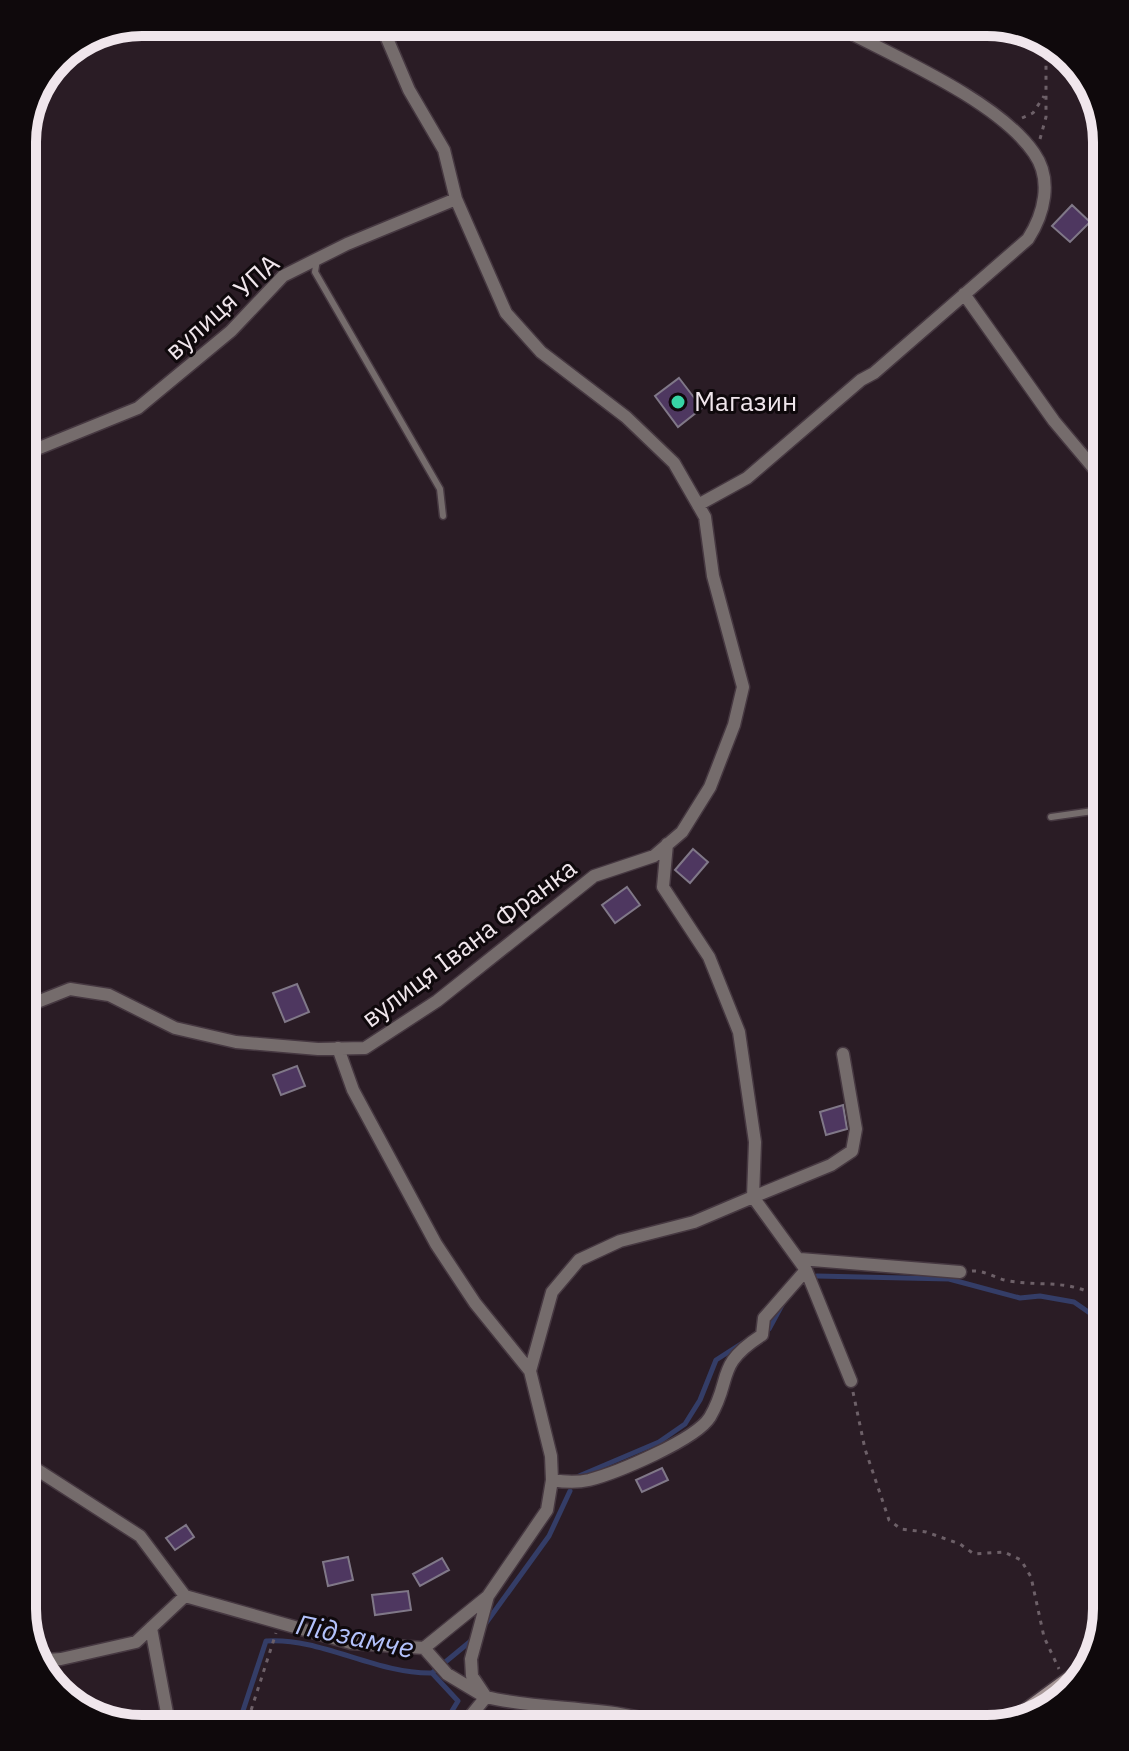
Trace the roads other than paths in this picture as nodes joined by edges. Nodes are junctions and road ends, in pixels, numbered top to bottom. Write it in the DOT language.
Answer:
graph roads {
  1 [pos="386,36"];
  2 [pos="855,36"];
  3 [pos="456,199"];
  4 [pos="317,259"];
  5 [pos="964,294"];
  6 [pos="36,449"];
  7 [pos="1093,467"];
  8 [pos="698,505"];
  9 [pos="443,516"];
  10 [pos="1093,811"];
  11 [pos="1051,817"];
  12 [pos="667,844"];
  13 [pos="36,1002"];
  14 [pos="338,1048"];
  15 [pos="843,1054"];
  16 [pos="753,1197"];
  17 [pos="803,1264"];
  18 [pos="960,1272"];
  19 [pos="530,1371"];
  20 [pos="851,1381"];
  21 [pos="36,1469"];
  22 [pos="552,1480"];
  23 [pos="185,1596"];
  24 [pos="488,1596"];
  25 [pos="151,1628"];
  26 [pos="424,1648"];
  27 [pos="49,1660"];
  28 [pos="486,1697"];
  29 [pos="167,1715"];
  30 [pos="471,1715"];
  31 [pos="620,1715"];
  1 -- 3 [label="street, вулиця Івана Франка"];
  2 -- 5 [label="street"];
  3 -- 4 [label="street, вулиця УПА"];
  3 -- 8 [label="street, вулиця Івана Франка"];
  4 -- 6 [label="street, вулиця УПА"];
  4 -- 9 [label="lane"];
  5 -- 7 [label="street"];
  5 -- 8 [label="street"];
  8 -- 12 [label="street, вулиця Івана Франка"];
  10 -- 11 [label="lane"];
  12 -- 14 [label="street, вулиця Івана Франка"];
  12 -- 16 [label="street"];
  13 -- 14 [label="street, вулиця Івана Франка"];
  14 -- 19 [label="street, вулиця Івана Франка"];
  15 -- 16 [label="street, вулиця Івана Франка"];
  16 -- 17 [label="street"];
  16 -- 19 [label="street, вулиця Івана Франка"];
  17 -- 18 [label="street"];
  17 -- 20 [label="street"];
  17 -- 22 [label="street"];
  19 -- 22 [label="street, вулиця Івана Франка"];
  21 -- 23 [label="street"];
  22 -- 24 [label="street, вулиця Івана Франка"];
  23 -- 25 [label="street"];
  23 -- 26 [label="street"];
  24 -- 26 [label="street"];
  24 -- 28 [label="street, вулиця Івана Франка"];
  25 -- 27 [label="street"];
  25 -- 29 [label="street"];
  26 -- 28 [label="street"];
  28 -- 30 [label="street"];
  28 -- 31 [label="street"];
}
